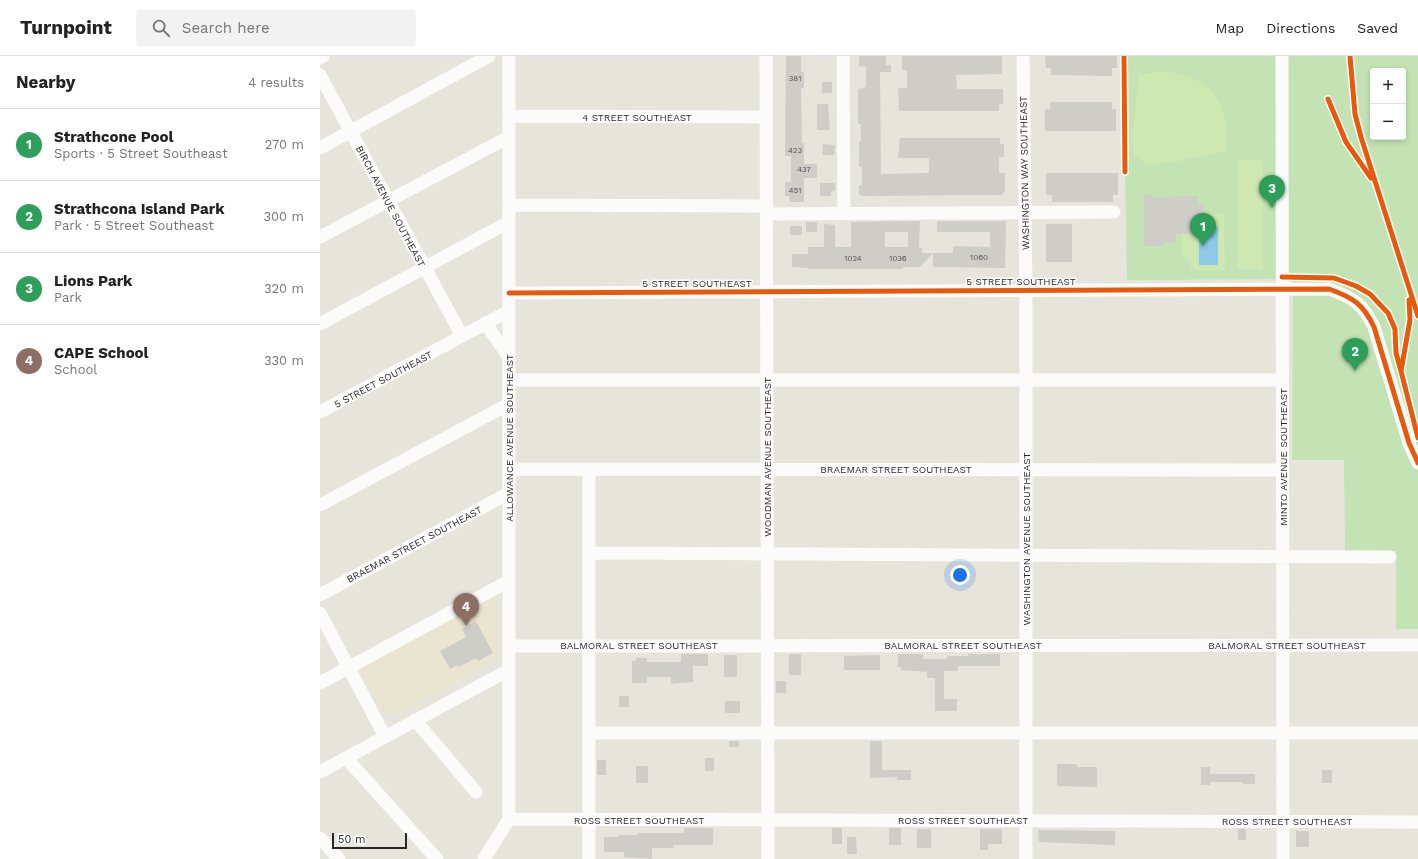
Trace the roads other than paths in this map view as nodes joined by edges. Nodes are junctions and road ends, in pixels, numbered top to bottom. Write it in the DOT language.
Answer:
graph roads {
  1 [pos="323,56"];
  2 [pos="489,56"];
  3 [pos="509,56"];
  4 [pos="766,56"];
  5 [pos="842,56"];
  6 [pos="1023,56"];
  7 [pos="1282,56"];
  8 [pos="320,58"];
  9 [pos="320,75"];
  10 [pos="509,116"];
  11 [pos="766,117"];
  12 [pos="350,131"];
  13 [pos="509,137"];
  14 [pos="320,148"];
  15 [pos="388,201"];
  16 [pos="509,205"];
  17 [pos="766,210"];
  18 [pos="1025,212"];
  19 [pos="1114,212"];
  20 [pos="844,213"];
  21 [pos="509,222"];
  22 [pos="320,237"];
  23 [pos="424,268"];
  24 [pos="1282,289"];
  25 [pos="1026,290"];
  26 [pos="767,292"];
  27 [pos="509,293"];
  28 [pos="509,311"];
  29 [pos="485,323"];
  30 [pos="320,324"];
  31 [pos="462,336"];
  32 [pos="509,357"];
  33 [pos="509,380"];
  34 [pos="767,380"];
  35 [pos="1026,380"];
  36 [pos="1282,380"];
  37 [pos="509,404"];
  38 [pos="320,412"];
  39 [pos="1418,463"];
  40 [pos="509,469"];
  41 [pos="589,469"];
  42 [pos="767,469"];
  43 [pos="1026,470"];
  44 [pos="1283,470"];
  45 [pos="509,494"];
  46 [pos="320,505"];
  47 [pos="589,554"];
  48 [pos="768,554"];
  49 [pos="1026,555"];
  50 [pos="1283,556"];
  51 [pos="1390,557"];
  52 [pos="509,580"];
  53 [pos="320,595"];
  54 [pos="320,613"];
  55 [pos="768,645"];
  56 [pos="1026,645"];
  57 [pos="1283,645"];
  58 [pos="1418,645"];
  59 [pos="509,646"];
  60 [pos="589,646"];
  61 [pos="349,667"];
  62 [pos="509,670"];
  63 [pos="320,683"];
  64 [pos="415,720"];
  65 [pos="589,733"];
  66 [pos="768,733"];
  67 [pos="1026,733"];
  68 [pos="1283,733"];
  69 [pos="1418,733"];
  70 [pos="385,737"];
  71 [pos="346,758"];
  72 [pos="320,772"];
  73 [pos="476,792"];
  74 [pos="509,819"];
  75 [pos="589,820"];
  76 [pos="768,820"];
  77 [pos="1026,820"];
  78 [pos="1283,821"];
  79 [pos="1418,822"];
  80 [pos="320,838"];
  81 [pos="339,859"];
  82 [pos="437,859"];
  83 [pos="484,859"];
  84 [pos="589,859"];
  85 [pos="768,859"];
  86 [pos="1026,859"];
  87 [pos="1283,859"];
  1 -- 8 [label="street"];
  2 -- 12 [label="street"];
  3 -- 10 [label="street, ALLOWANCE AVENUE SOUTHEAST"];
  4 -- 11 [label="street, WOODMAN AVENUE SOUTHEAST"];
  5 -- 20 [label="street"];
  6 -- 18 [label="street, WASHINGTON WAY SOUTHEAST"];
  7 -- 24 [label="street, MINTO AVENUE SOUTHEAST"];
  9 -- 12 [label="street, BIRCH AVENUE SOUTHEAST"];
  10 -- 11 [label="street, 4 STREET SOUTHEAST"];
  10 -- 13 [label="street, ALLOWANCE AVENUE SOUTHEAST"];
  11 -- 17 [label="street, WOODMAN AVENUE SOUTHEAST"];
  12 -- 14 [label="street"];
  12 -- 15 [label="street, BIRCH AVENUE SOUTHEAST"];
  13 -- 15 [label="street"];
  13 -- 16 [label="street, ALLOWANCE AVENUE SOUTHEAST"];
  15 -- 22 [label="street"];
  15 -- 23 [label="street, BIRCH AVENUE SOUTHEAST"];
  16 -- 17 [label="street"];
  16 -- 21 [label="street, ALLOWANCE AVENUE SOUTHEAST"];
  17 -- 20 [label="street"];
  17 -- 26 [label="street, WOODMAN AVENUE SOUTHEAST"];
  18 -- 19 [label="street"];
  18 -- 20 [label="street"];
  18 -- 25 [label="street, WASHINGTON WAY SOUTHEAST"];
  21 -- 23 [label="street"];
  21 -- 27 [label="street, ALLOWANCE AVENUE SOUTHEAST"];
  23 -- 30 [label="street"];
  23 -- 31 [label="street, BIRCH AVENUE SOUTHEAST"];
  24 -- 25 [label="street, 5 STREET SOUTHEAST"];
  24 -- 36 [label="street, MINTO AVENUE SOUTHEAST"];
  24 -- 39 [label="street, 5 STREET SOUTHEAST"];
  25 -- 26 [label="street, 5 STREET SOUTHEAST"];
  25 -- 35 [label="street, WASHINGTON AVENUE SOUTHEAST"];
  26 -- 27 [label="street, 5 STREET SOUTHEAST"];
  26 -- 34 [label="street, WOODMAN AVENUE SOUTHEAST"];
  27 -- 28 [label="street, ALLOWANCE AVENUE SOUTHEAST"];
  28 -- 29 [label="street, 5 STREET SOUTHEAST"];
  28 -- 32 [label="street, ALLOWANCE AVENUE SOUTHEAST"];
  29 -- 31 [label="street, 5 STREET SOUTHEAST"];
  29 -- 32 [label="street"];
  31 -- 38 [label="street, 5 STREET SOUTHEAST"];
  32 -- 33 [label="street, ALLOWANCE AVENUE SOUTHEAST"];
  33 -- 34 [label="street"];
  33 -- 37 [label="street, ALLOWANCE AVENUE SOUTHEAST"];
  34 -- 35 [label="street"];
  34 -- 42 [label="street, WOODMAN AVENUE SOUTHEAST"];
  35 -- 36 [label="street"];
  35 -- 43 [label="street, WASHINGTON AVENUE SOUTHEAST"];
  36 -- 44 [label="street, MINTO AVENUE SOUTHEAST"];
  37 -- 40 [label="street, ALLOWANCE AVENUE SOUTHEAST"];
  37 -- 46 [label="street"];
  40 -- 41 [label="street, BRAEMAR STREET SOUTHEAST"];
  40 -- 45 [label="street, ALLOWANCE AVENUE SOUTHEAST"];
  41 -- 42 [label="street, BRAEMAR STREET SOUTHEAST"];
  41 -- 47 [label="street"];
  42 -- 43 [label="street, BRAEMAR STREET SOUTHEAST"];
  42 -- 48 [label="street, WOODMAN AVENUE SOUTHEAST"];
  43 -- 44 [label="street, BRAEMAR STREET SOUTHEAST"];
  43 -- 49 [label="street, WASHINGTON AVENUE SOUTHEAST"];
  44 -- 50 [label="street, MINTO AVENUE SOUTHEAST"];
  45 -- 52 [label="street, ALLOWANCE AVENUE SOUTHEAST"];
  45 -- 53 [label="street, BRAEMAR STREET SOUTHEAST"];
  47 -- 48 [label="street"];
  47 -- 60 [label="street"];
  48 -- 49 [label="street"];
  48 -- 55 [label="street, WOODMAN AVENUE SOUTHEAST"];
  49 -- 50 [label="street"];
  49 -- 56 [label="street, WASHINGTON AVENUE SOUTHEAST"];
  50 -- 51 [label="street"];
  50 -- 57 [label="street, MINTO AVENUE SOUTHEAST"];
  52 -- 59 [label="street, ALLOWANCE AVENUE SOUTHEAST"];
  52 -- 61 [label="street"];
  54 -- 61 [label="street"];
  55 -- 56 [label="street, BALMORAL STREET SOUTHEAST"];
  55 -- 60 [label="street, BALMORAL STREET SOUTHEAST"];
  55 -- 66 [label="street, WOODMAN AVENUE SOUTHEAST"];
  56 -- 57 [label="street, BALMORAL STREET SOUTHEAST"];
  56 -- 67 [label="street, WASHINGTON AVENUE SOUTHEAST"];
  57 -- 58 [label="street, BALMORAL STREET SOUTHEAST"];
  57 -- 68 [label="street, MINTO AVENUE SOUTHEAST"];
  59 -- 60 [label="street, BALMORAL STREET SOUTHEAST"];
  59 -- 62 [label="street, ALLOWANCE AVENUE SOUTHEAST"];
  60 -- 65 [label="street"];
  61 -- 63 [label="street"];
  61 -- 70 [label="street"];
  62 -- 64 [label="street"];
  62 -- 74 [label="street, ALLOWANCE AVENUE SOUTHEAST"];
  64 -- 70 [label="street"];
  64 -- 73 [label="street"];
  65 -- 66 [label="street"];
  65 -- 75 [label="street"];
  66 -- 67 [label="street"];
  66 -- 76 [label="street, WOODMAN AVENUE SOUTHEAST"];
  67 -- 68 [label="street"];
  67 -- 77 [label="street, WASHINGTON AVENUE SOUTHEAST"];
  68 -- 69 [label="street"];
  68 -- 78 [label="street, MINTO AVENUE SOUTHEAST"];
  70 -- 71 [label="street"];
  71 -- 72 [label="street"];
  71 -- 82 [label="street"];
  74 -- 75 [label="street, ROSS STREET SOUTHEAST"];
  74 -- 83 [label="street"];
  75 -- 76 [label="street, ROSS STREET SOUTHEAST"];
  75 -- 84 [label="street"];
  76 -- 77 [label="street, ROSS STREET SOUTHEAST"];
  76 -- 85 [label="street, WOODMAN AVENUE SOUTHEAST"];
  77 -- 78 [label="street, ROSS STREET SOUTHEAST"];
  77 -- 86 [label="street, WASHINGTON AVENUE SOUTHEAST"];
  78 -- 79 [label="street, ROSS STREET SOUTHEAST"];
  78 -- 87 [label="street, MINTO AVENUE SOUTHEAST"];
  80 -- 81 [label="street"];
}
